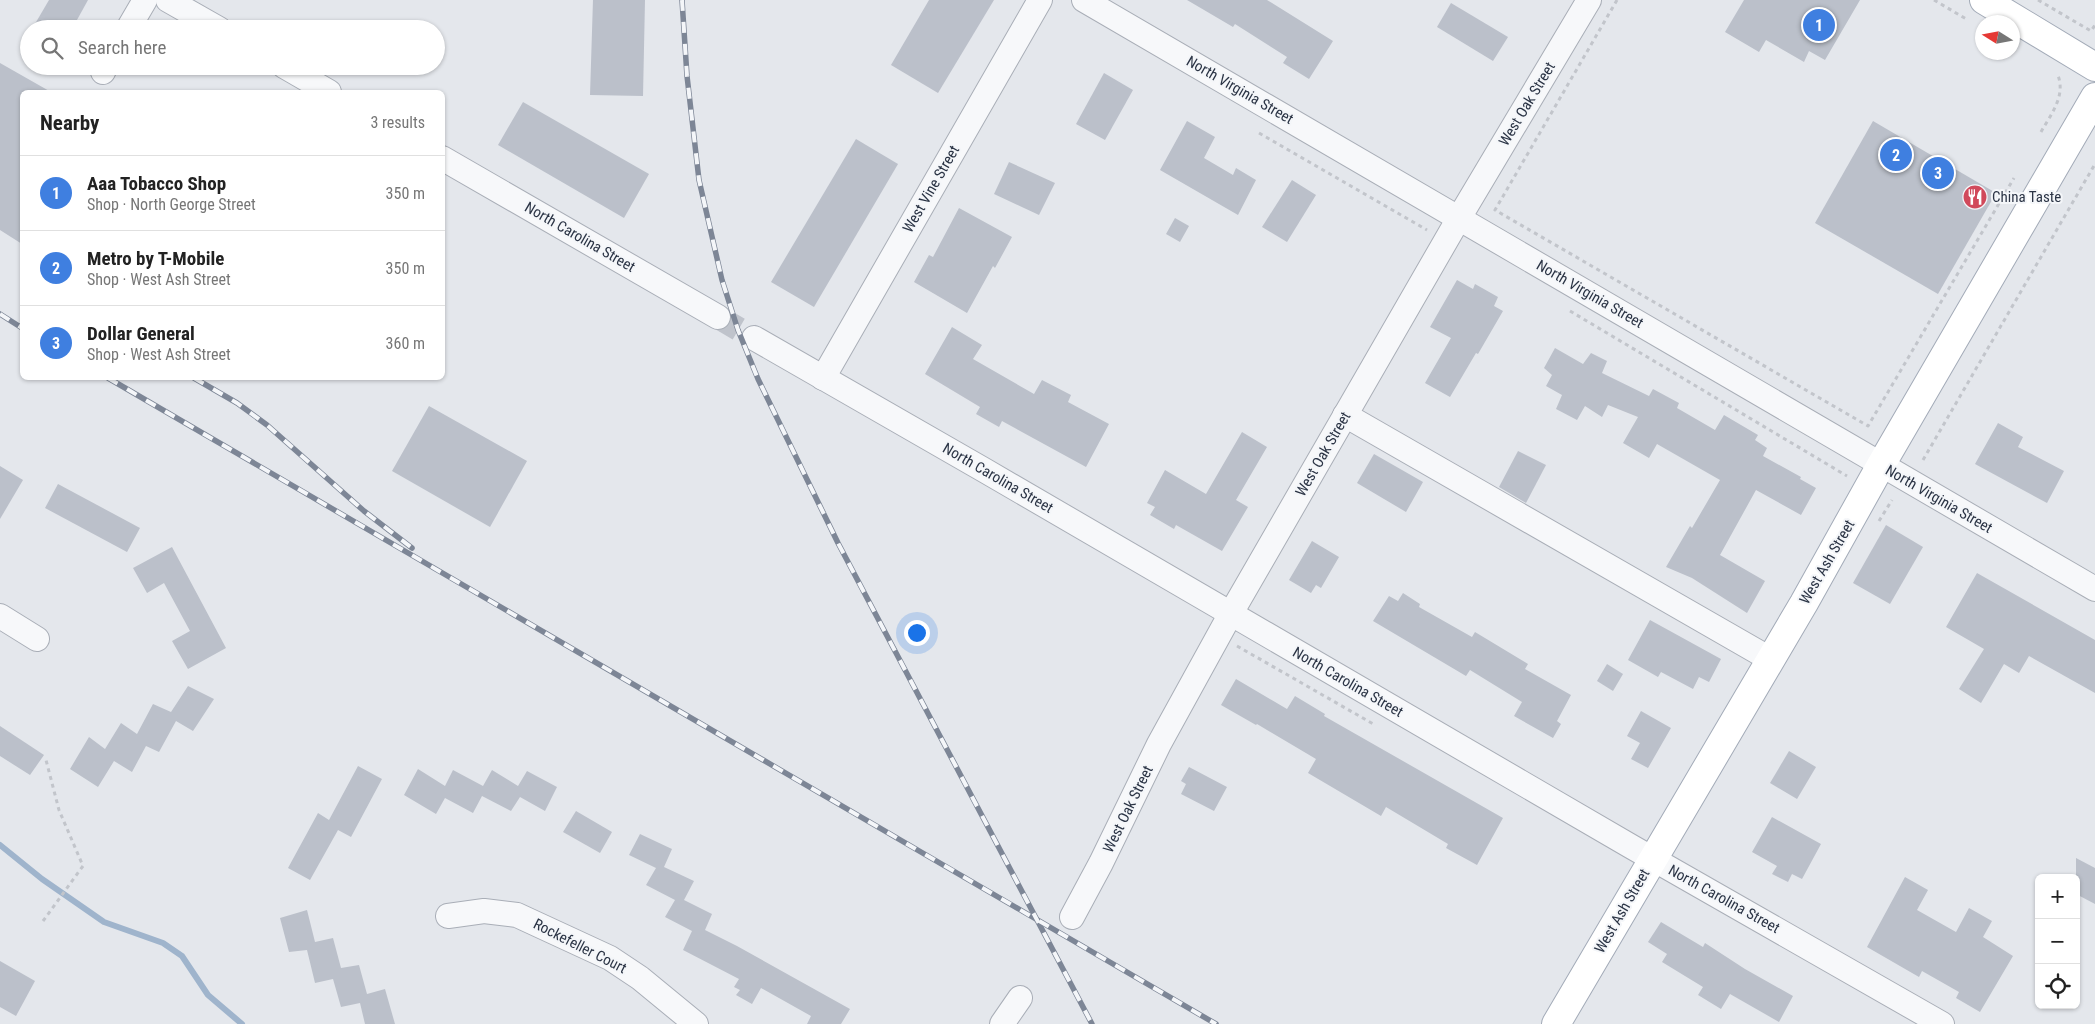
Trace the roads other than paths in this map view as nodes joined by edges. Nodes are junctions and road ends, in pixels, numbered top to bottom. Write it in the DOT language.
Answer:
graph roads {
  1 [pos="145,0"];
  2 [pos="168,0"];
  3 [pos="1040,0"];
  4 [pos="1084,0"];
  5 [pos="1589,0"];
  6 [pos="1979,12"];
  7 [pos="133,20"];
  8 [pos="203,20"];
  9 [pos="2095,67"];
  10 [pos="300,75"];
  11 [pos="326,90"];
  12 [pos="2095,98"];
  13 [pos="445,160"];
  14 [pos="1459,218"];
  15 [pos="718,317"];
  16 [pos="754,338"];
  17 [pos="823,378"];
  18 [pos="1345,415"];
  19 [pos="1881,465"];
  20 [pos="2095,589"];
  21 [pos="1230,614"];
  22 [pos="0,616"];
  23 [pos="37,639"];
  24 [pos="1770,659"];
  25 [pos="1652,858"];
  26 [pos="448,916"];
  27 [pos="1072,917"];
  28 [pos="1020,998"];
  29 [pos="696,1024"];
  30 [pos="1002,1024"];
  31 [pos="1556,1024"];
  32 [pos="1942,1024"];
  1 -- 7 [label="street"];
  2 -- 8 [label="street"];
  3 -- 17 [label="street, West Vine Street"];
  4 -- 14 [label="street, North Virginia Street"];
  5 -- 14 [label="street, West Oak Street"];
  6 -- 9 [label="main road"];
  10 -- 11 [label="street"];
  12 -- 19 [label="main road, West Ash Street"];
  13 -- 15 [label="street, North Carolina Street"];
  14 -- 18 [label="street, West Oak Street"];
  14 -- 19 [label="street, North Virginia Street"];
  16 -- 17 [label="street, North Carolina Street"];
  17 -- 21 [label="street, North Carolina Street"];
  18 -- 21 [label="street, West Oak Street"];
  18 -- 24 [label="street"];
  19 -- 20 [label="street, North Virginia Street"];
  19 -- 24 [label="main road, West Ash Street"];
  21 -- 25 [label="street, North Carolina Street"];
  21 -- 27 [label="street, West Oak Street"];
  22 -- 23 [label="street"];
  24 -- 25 [label="main road, West Ash Street"];
  25 -- 31 [label="main road, West Ash Street"];
  25 -- 32 [label="street, North Carolina Street"];
  26 -- 29 [label="street, Rockefeller Court"];
  28 -- 30 [label="street"];
}
